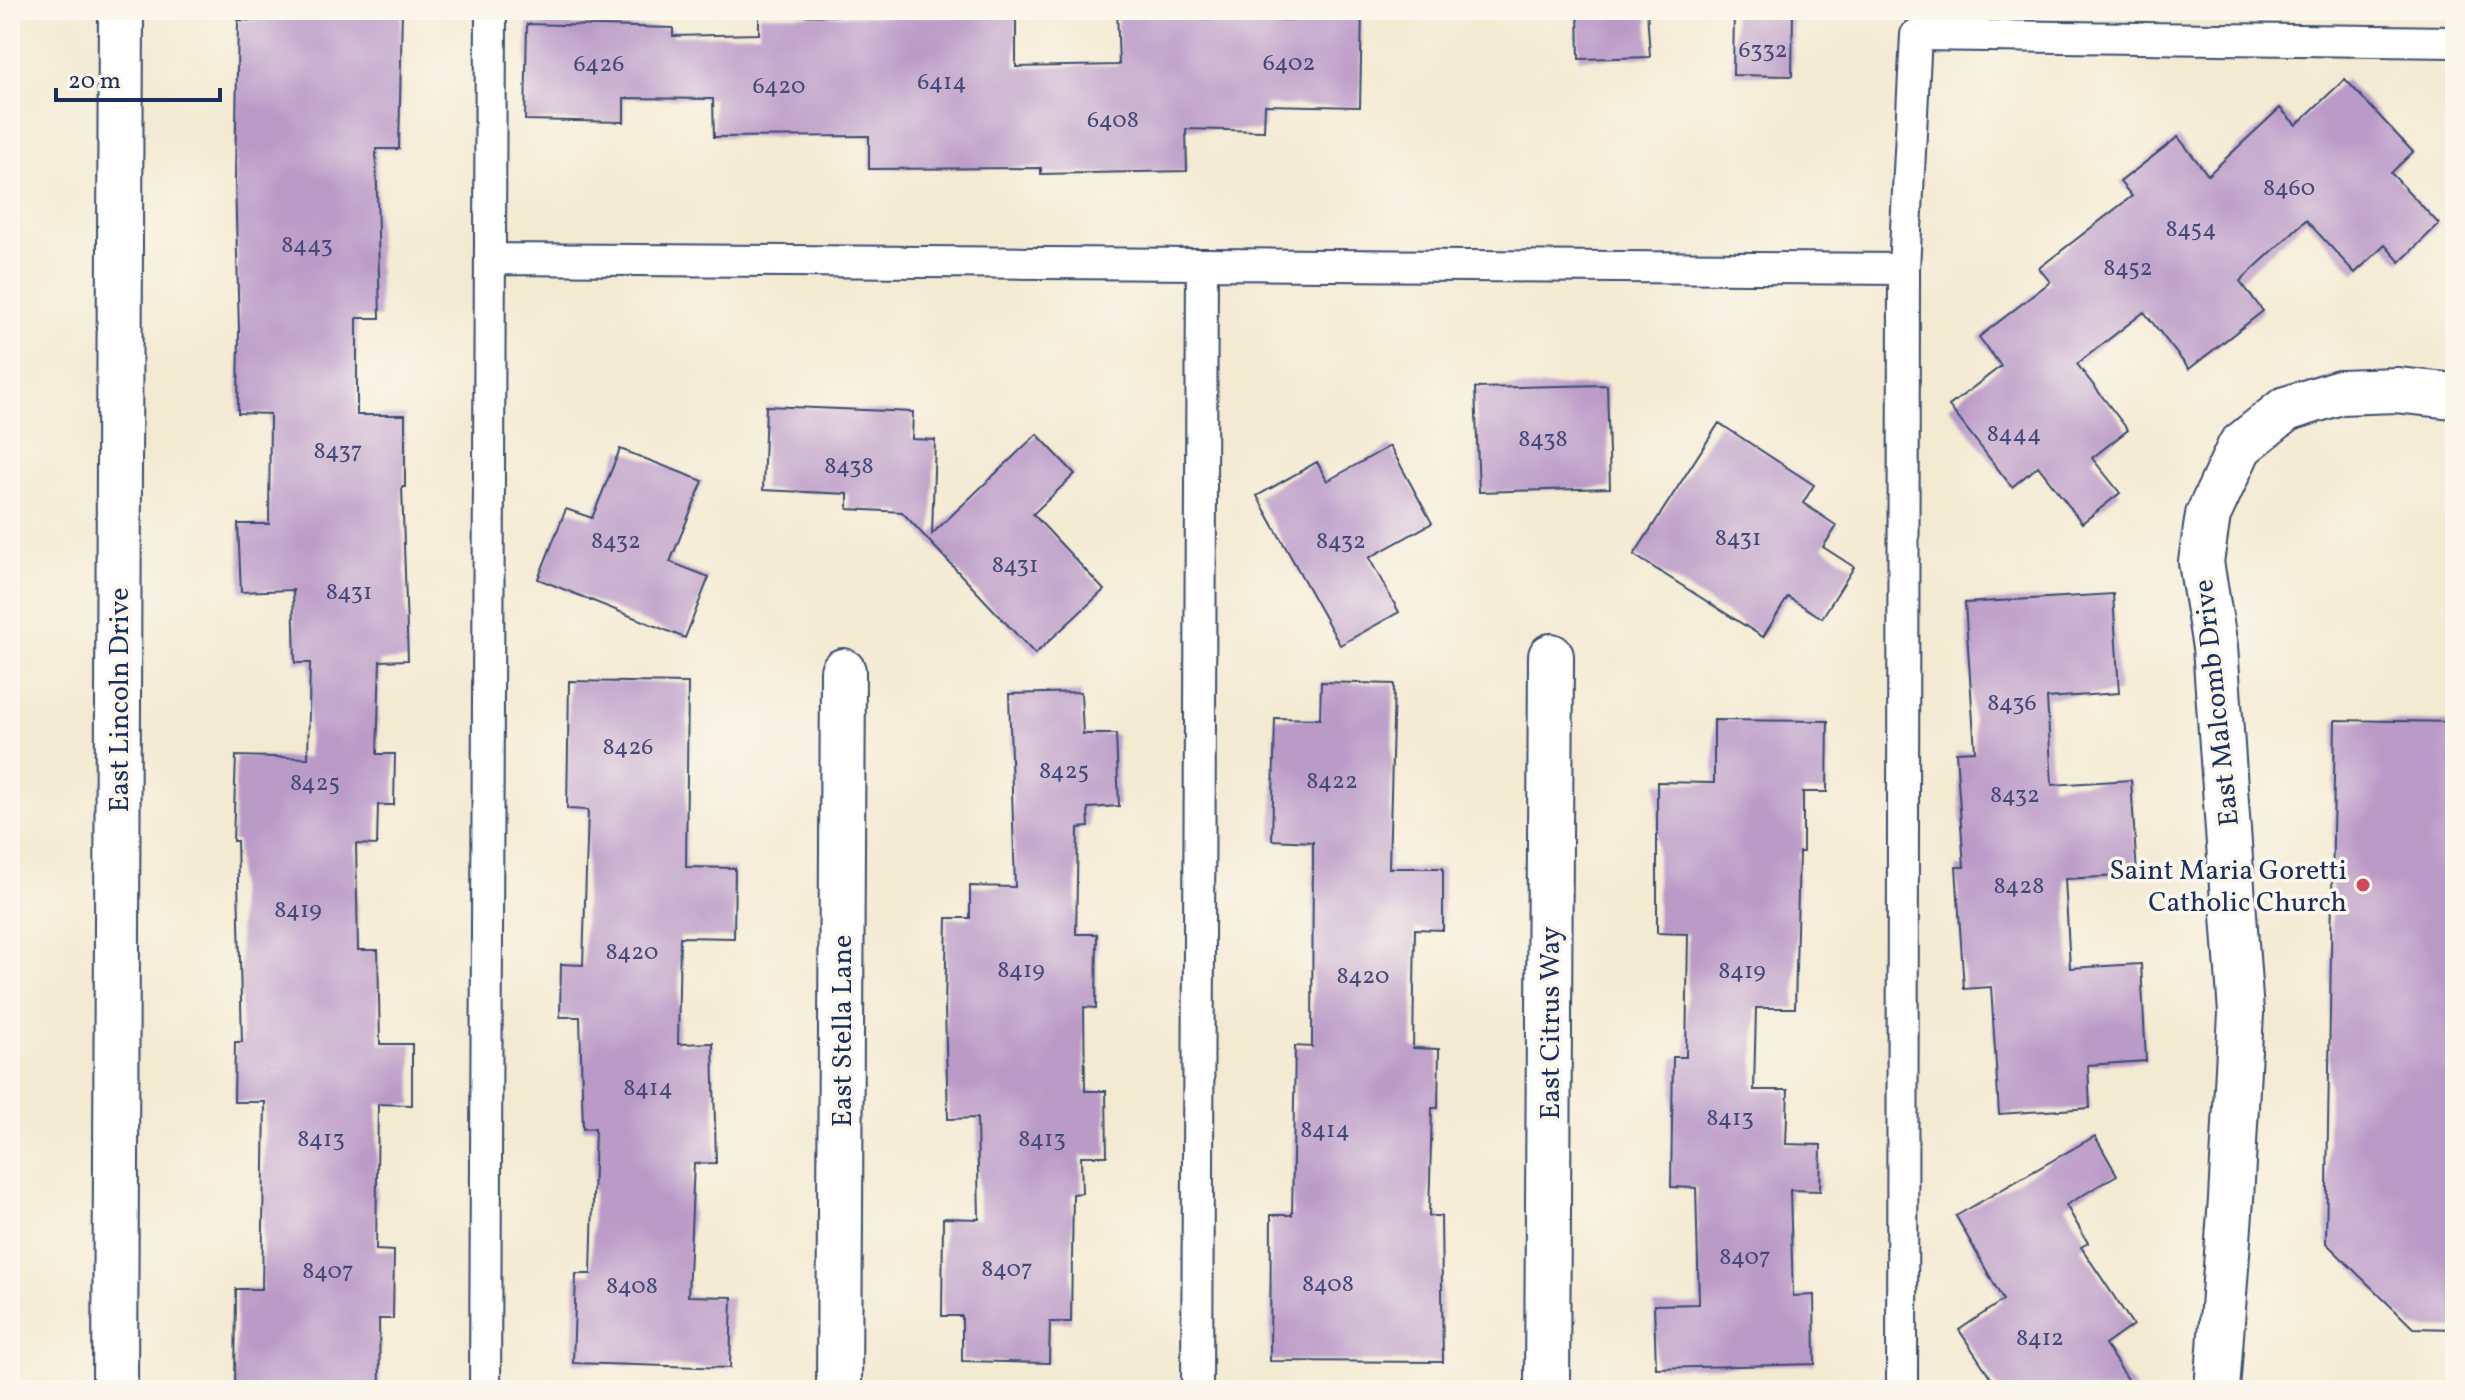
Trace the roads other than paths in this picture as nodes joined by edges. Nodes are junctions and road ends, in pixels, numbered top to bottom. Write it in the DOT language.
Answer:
graph roads {
  1 [pos="121,10"];
  2 [pos="491,10"];
  3 [pos="2455,42"];
  4 [pos="492,259"];
  5 [pos="1202,264"];
  6 [pos="1904,269"];
  7 [pos="2455,396"];
  8 [pos="1551,656"];
  9 [pos="843,671"];
  10 [pos="115,1390"];
  11 [pos="485,1390"];
  12 [pos="839,1390"];
  13 [pos="1197,1390"];
  14 [pos="1547,1390"];
  15 [pos="1902,1390"];
  16 [pos="2217,1390"];
  1 -- 10 [label="street, East Lincoln Drive"];
  2 -- 4 [label="lane"];
  3 -- 6 [label="lane"];
  4 -- 5 [label="lane"];
  4 -- 11 [label="lane"];
  5 -- 6 [label="lane"];
  5 -- 13 [label="lane"];
  6 -- 15 [label="lane"];
  7 -- 16 [label="street, East Malcomb Drive"];
  8 -- 14 [label="street, East Citrus Way"];
  9 -- 12 [label="street, East Stella Lane"];
}
